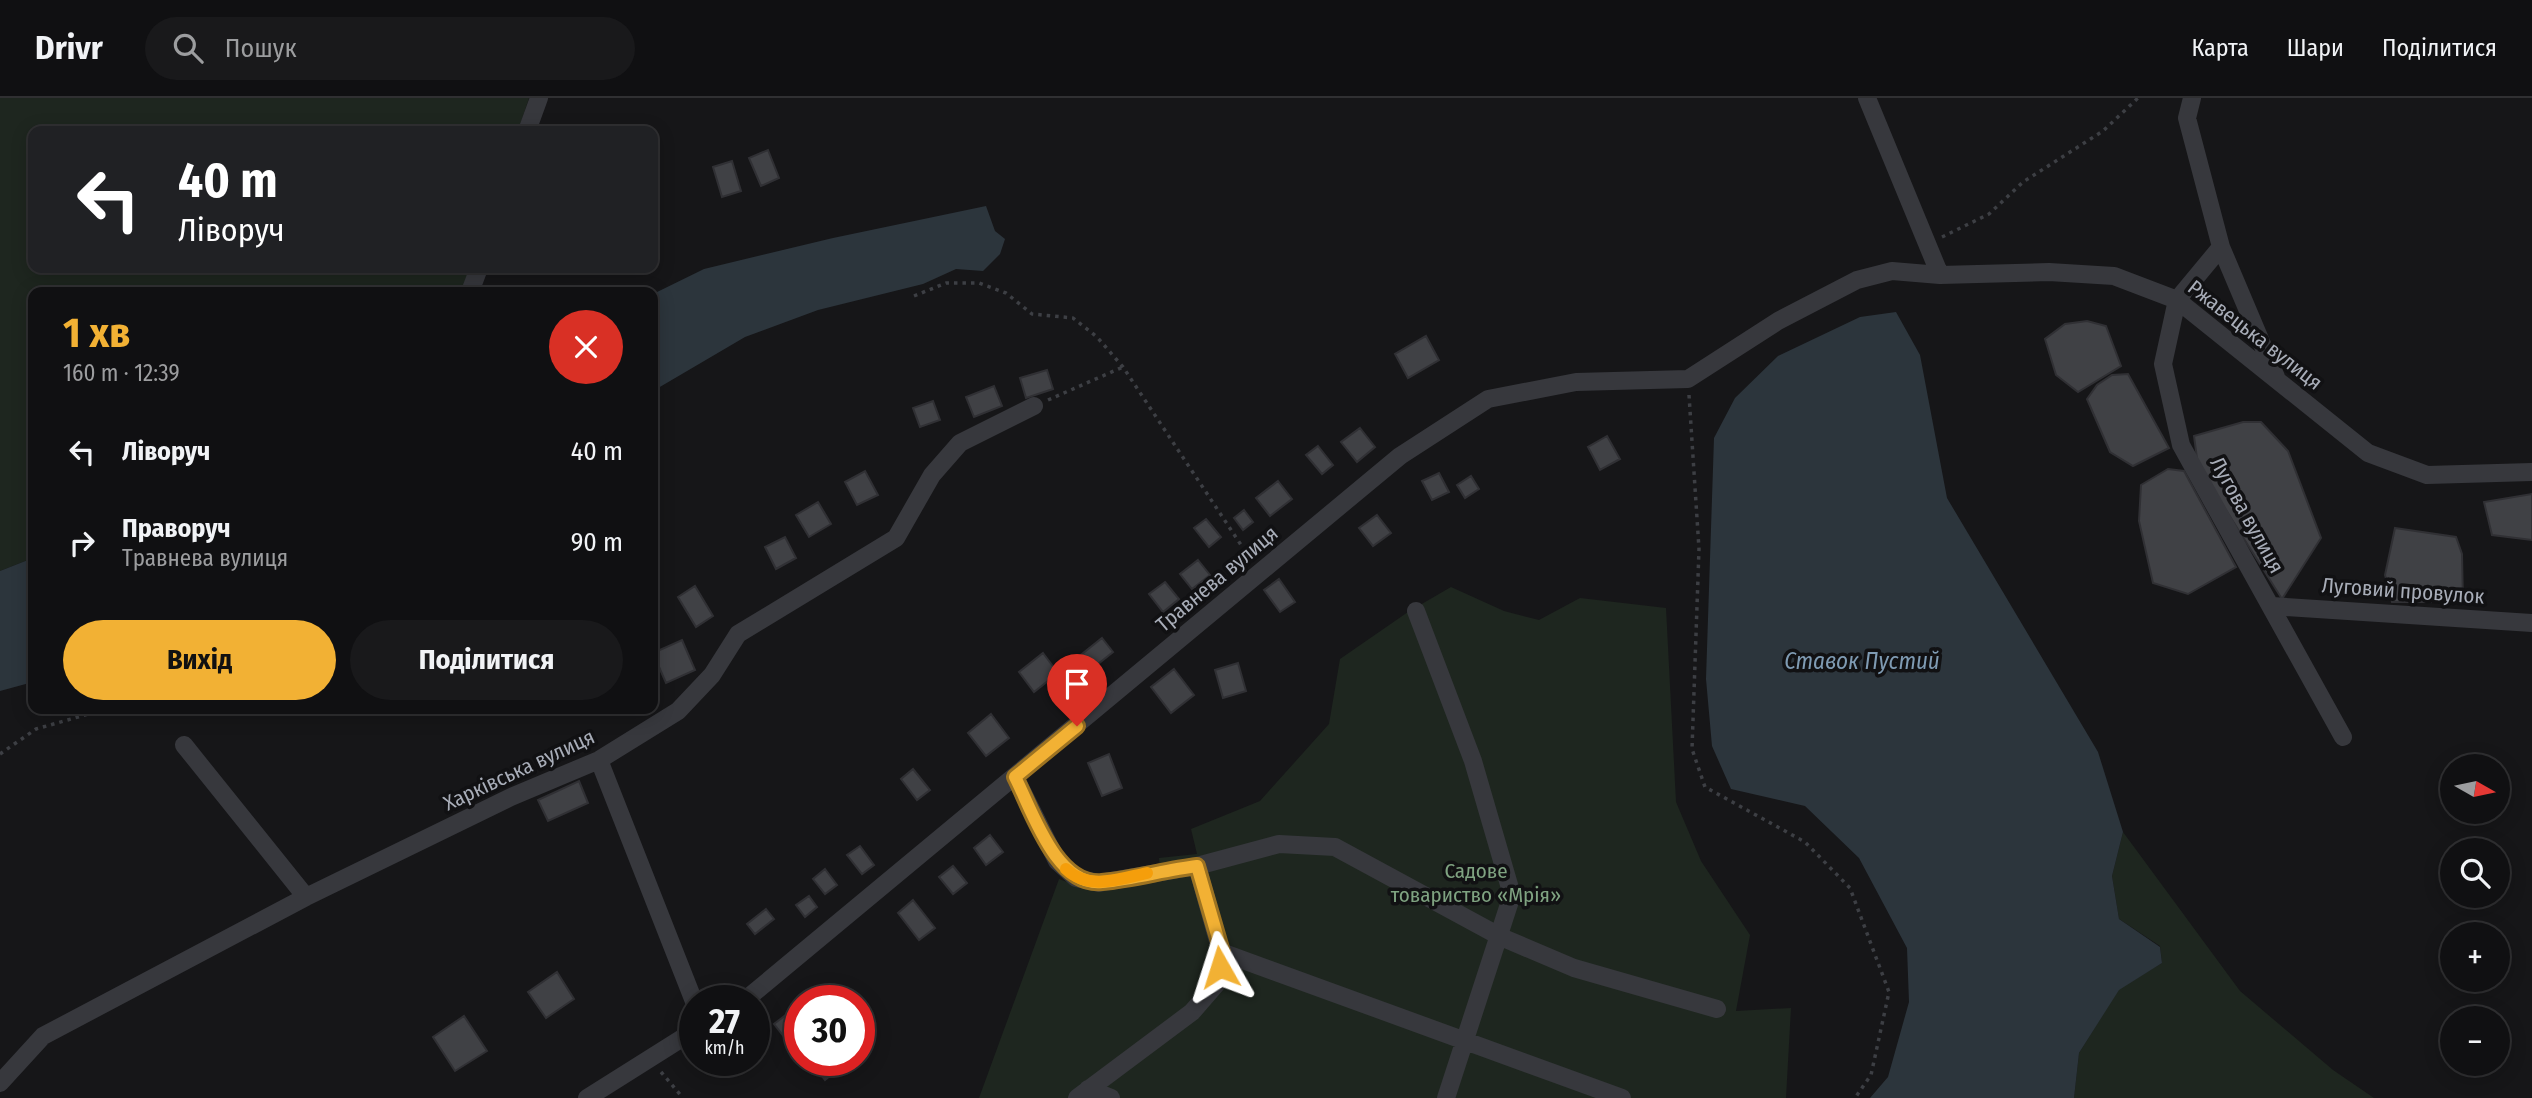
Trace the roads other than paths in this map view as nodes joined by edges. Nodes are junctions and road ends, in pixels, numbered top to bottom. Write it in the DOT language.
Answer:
graph roads {
  1 [pos="539,98"];
  2 [pos="1867,98"];
  3 [pos="2192,98"];
  4 [pos="529,126"];
  5 [pos="2221,247"];
  6 [pos="1940,275"];
  7 [pos="2177,300"];
  8 [pos="1688,379"];
  9 [pos="2278,380"];
  10 [pos="1034,406"];
  11 [pos="2532,472"];
  12 [pos="2272,606"];
  13 [pos="1416,611"];
  14 [pos="2532,623"];
  15 [pos="2343,737"];
  16 [pos="184,745"];
  17 [pos="599,761"];
  18 [pos="1015,777"];
  19 [pos="1197,866"];
  20 [pos="306,897"];
  21 [pos="1501,937"];
  22 [pos="1222,952"];
  23 [pos="687,985"];
  24 [pos="763,985"];
  25 [pos="1717,1009"];
  26 [pos="679,1041"];
  27 [pos="1465,1041"];
  28 [pos="0,1083"];
  29 [pos="1082,1094"];
  30 [pos="587,1098"];
  31 [pos="1111,1098"];
  32 [pos="1446,1098"];
  33 [pos="1622,1098"];
  1 -- 4 [label="street"];
  2 -- 6 [label="street"];
  3 -- 5 [label="street"];
  5 -- 7 [label="street"];
  5 -- 9 [label="street"];
  6 -- 7 [label="street, Ржавецька вулиця"];
  6 -- 8 [label="street, Ржавецька вулиця"];
  7 -- 9 [label="street, Ржавецька вулиця"];
  7 -- 12 [label="street, Лугова вулиця"];
  8 -- 18 [label="street, Травнева вулиця"];
  9 -- 11 [label="street, Ржавецька вулиця"];
  10 -- 17 [label="street, Харківська вулиця"];
  12 -- 14 [label="street, Луговий провулок"];
  12 -- 15 [label="street, Лугова вулиця"];
  13 -- 21 [label="street"];
  16 -- 20 [label="street"];
  17 -- 20 [label="street, Харківська вулиця"];
  17 -- 23 [label="street"];
  18 -- 19 [label="street"];
  18 -- 24 [label="street, Травнева вулиця"];
  19 -- 21 [label="street"];
  19 -- 22 [label="street"];
  20 -- 28 [label="street, Харківська вулиця"];
  21 -- 25 [label="street"];
  21 -- 27 [label="street"];
  22 -- 27 [label="street"];
  22 -- 29 [label="street"];
  26 -- 30 [label="street"];
  27 -- 32 [label="street"];
  27 -- 33 [label="street"];
  29 -- 31 [label="street"];
}
